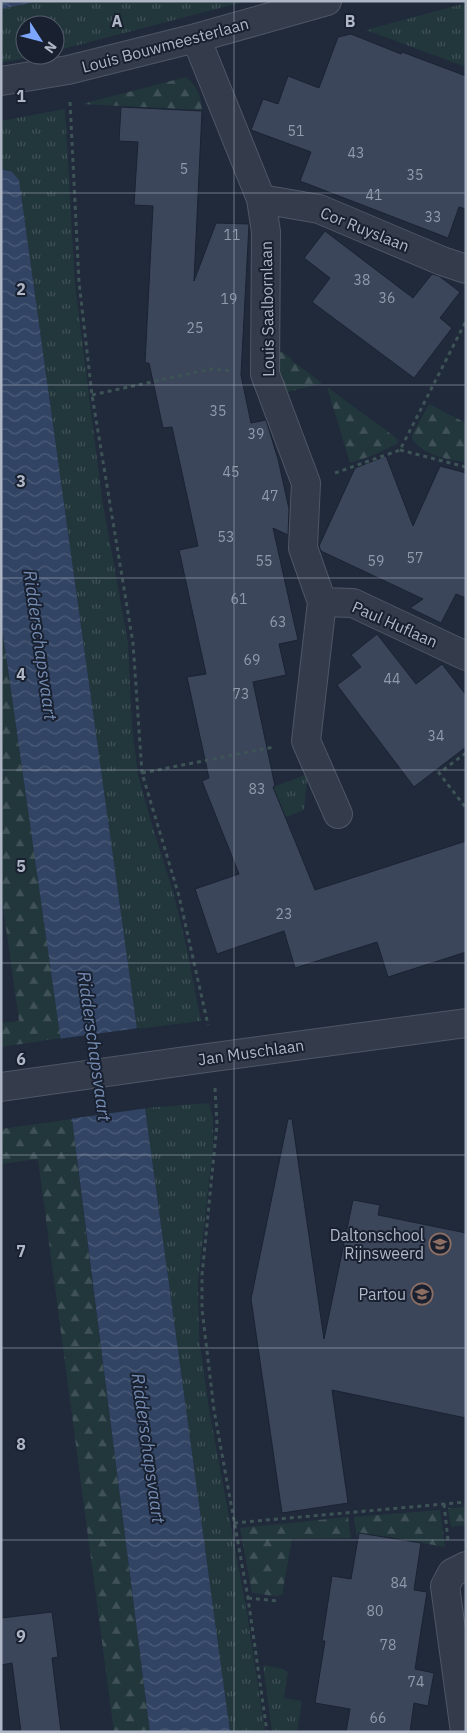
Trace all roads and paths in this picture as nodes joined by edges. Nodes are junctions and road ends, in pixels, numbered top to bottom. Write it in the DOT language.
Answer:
graph roads {
  1 [pos="326,1"];
  2 [pos="196,38"];
  3 [pos="68,70"];
  4 [pos="1,81"];
  5 [pos="261,199"];
  6 [pos="466,269"];
  7 [pos="466,321"];
  8 [pos="265,374"];
  9 [pos="92,395"];
  10 [pos="400,450"];
  11 [pos="466,467"];
  12 [pos="306,483"];
  13 [pos="322,602"];
  14 [pos="466,656"];
  15 [pos="306,741"];
  16 [pos="466,753"];
  17 [pos="142,773"];
  18 [pos="466,808"];
  19 [pos="338,814"];
  20 [pos="466,1023"];
  21 [pos="214,1057"];
  22 [pos="1,1087"];
  23 [pos="466,1502"];
  24 [pos="234,1523"];
  25 [pos="466,1566"];
  26 [pos="248,1598"];
  27 [pos="278,1601"];
  28 [pos="267,1732"];
  29 [pos="465,1732"];
  1 -- 2 [label="street, Louis Bouwmeesterlaan"];
  2 -- 3 [label="street, Louis Bouwmeesterlaan"];
  2 -- 5 [label="street, Louis Saalbornlaan"];
  3 -- 4 [label="street, Louis Bouwmeesterlaan"];
  3 -- 9 [label="path"];
  5 -- 6 [label="street, Cor Ruyslaan"];
  5 -- 8 [label="street, Louis Saalbornlaan"];
  7 -- 10 [label="path"];
  8 -- 9 [label="path"];
  8 -- 12 [label="street, Louis Saalbornlaan"];
  9 -- 17 [label="path"];
  10 -- 11 [label="path"];
  10 -- 12 [label="path"];
  12 -- 13 [label="street, Louis Saalbornlaan"];
  13 -- 14 [label="street, Paul Huflaan"];
  13 -- 15 [label="street, Louis Saalbornlaan"];
  15 -- 17 [label="path"];
  15 -- 19 [label="street"];
  16 -- 18 [label="path"];
  17 -- 21 [label="path"];
  20 -- 21 [label="street, Jan Muschlaan"];
  21 -- 22 [label="street, Jan Muschlaan"];
  21 -- 24 [label="path"];
  23 -- 24 [label="path"];
  24 -- 26 [label="path"];
  25 -- 29 [label="street"];
  26 -- 27 [label="path"];
  26 -- 28 [label="path"];
}
